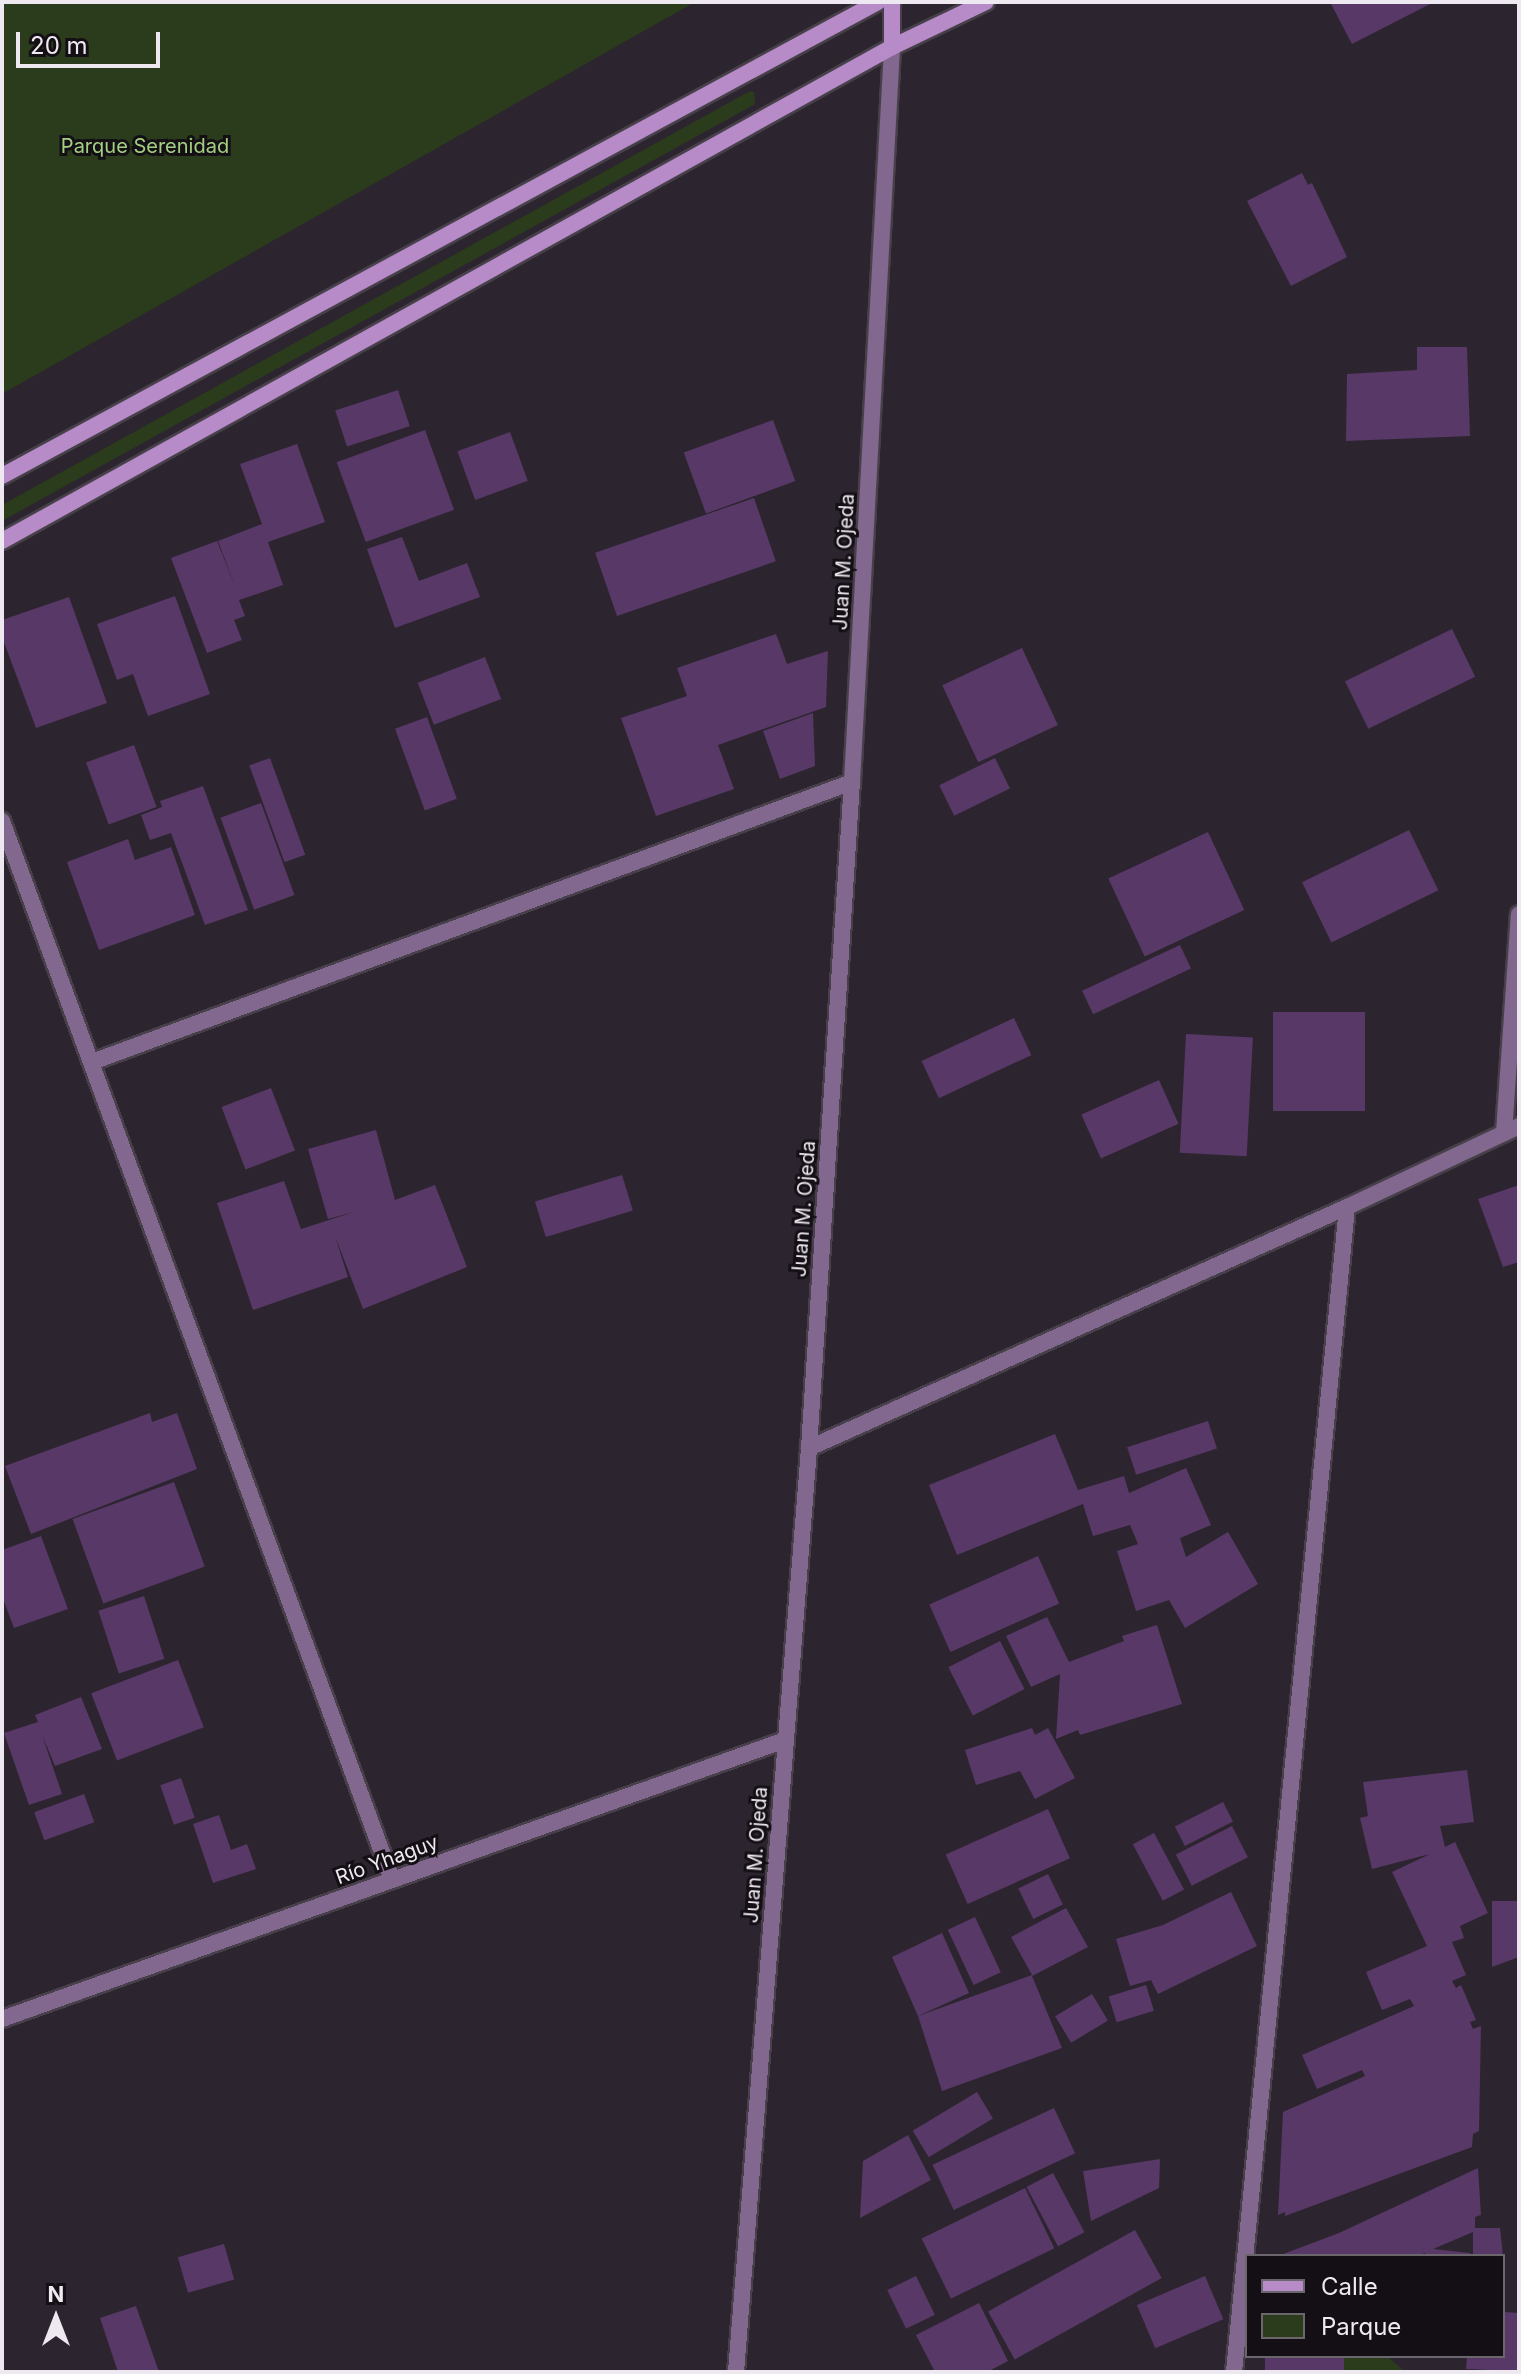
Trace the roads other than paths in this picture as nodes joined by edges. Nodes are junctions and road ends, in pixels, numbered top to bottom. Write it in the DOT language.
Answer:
graph roads {
  1 [pos="878,2"];
  2 [pos="892,2"];
  3 [pos="986,2"];
  4 [pos="892,47"];
  5 [pos="2,476"];
  6 [pos="2,541"];
  7 [pos="852,782"];
  8 [pos="2,821"];
  9 [pos="1519,915"];
  10 [pos="92,1062"];
  11 [pos="1512,1129"];
  12 [pos="1347,1207"];
  13 [pos="809,1448"];
  14 [pos="785,1740"];
  15 [pos="392,1879"];
  16 [pos="2,2019"];
  17 [pos="1245,2254"];
  18 [pos="1245,2259"];
  19 [pos="736,2372"];
  20 [pos="1234,2372"];
  1 -- 5 [label="main road"];
  2 -- 4 [label="main road"];
  3 -- 4 [label="main road"];
  4 -- 6 [label="main road"];
  4 -- 7 [label="street, Juan M. Ojeda"];
  7 -- 10 [label="street"];
  7 -- 13 [label="street, Juan M. Ojeda"];
  8 -- 10 [label="street"];
  9 -- 11 [label="street"];
  10 -- 15 [label="street"];
  11 -- 12 [label="street"];
  12 -- 13 [label="street"];
  12 -- 17 [label="street"];
  13 -- 14 [label="street, Juan M. Ojeda"];
  14 -- 15 [label="street, Río Yhaguy"];
  14 -- 19 [label="street, Juan M. Ojeda"];
  15 -- 16 [label="street, Río Yhaguy"];
  18 -- 20 [label="street"];
}
